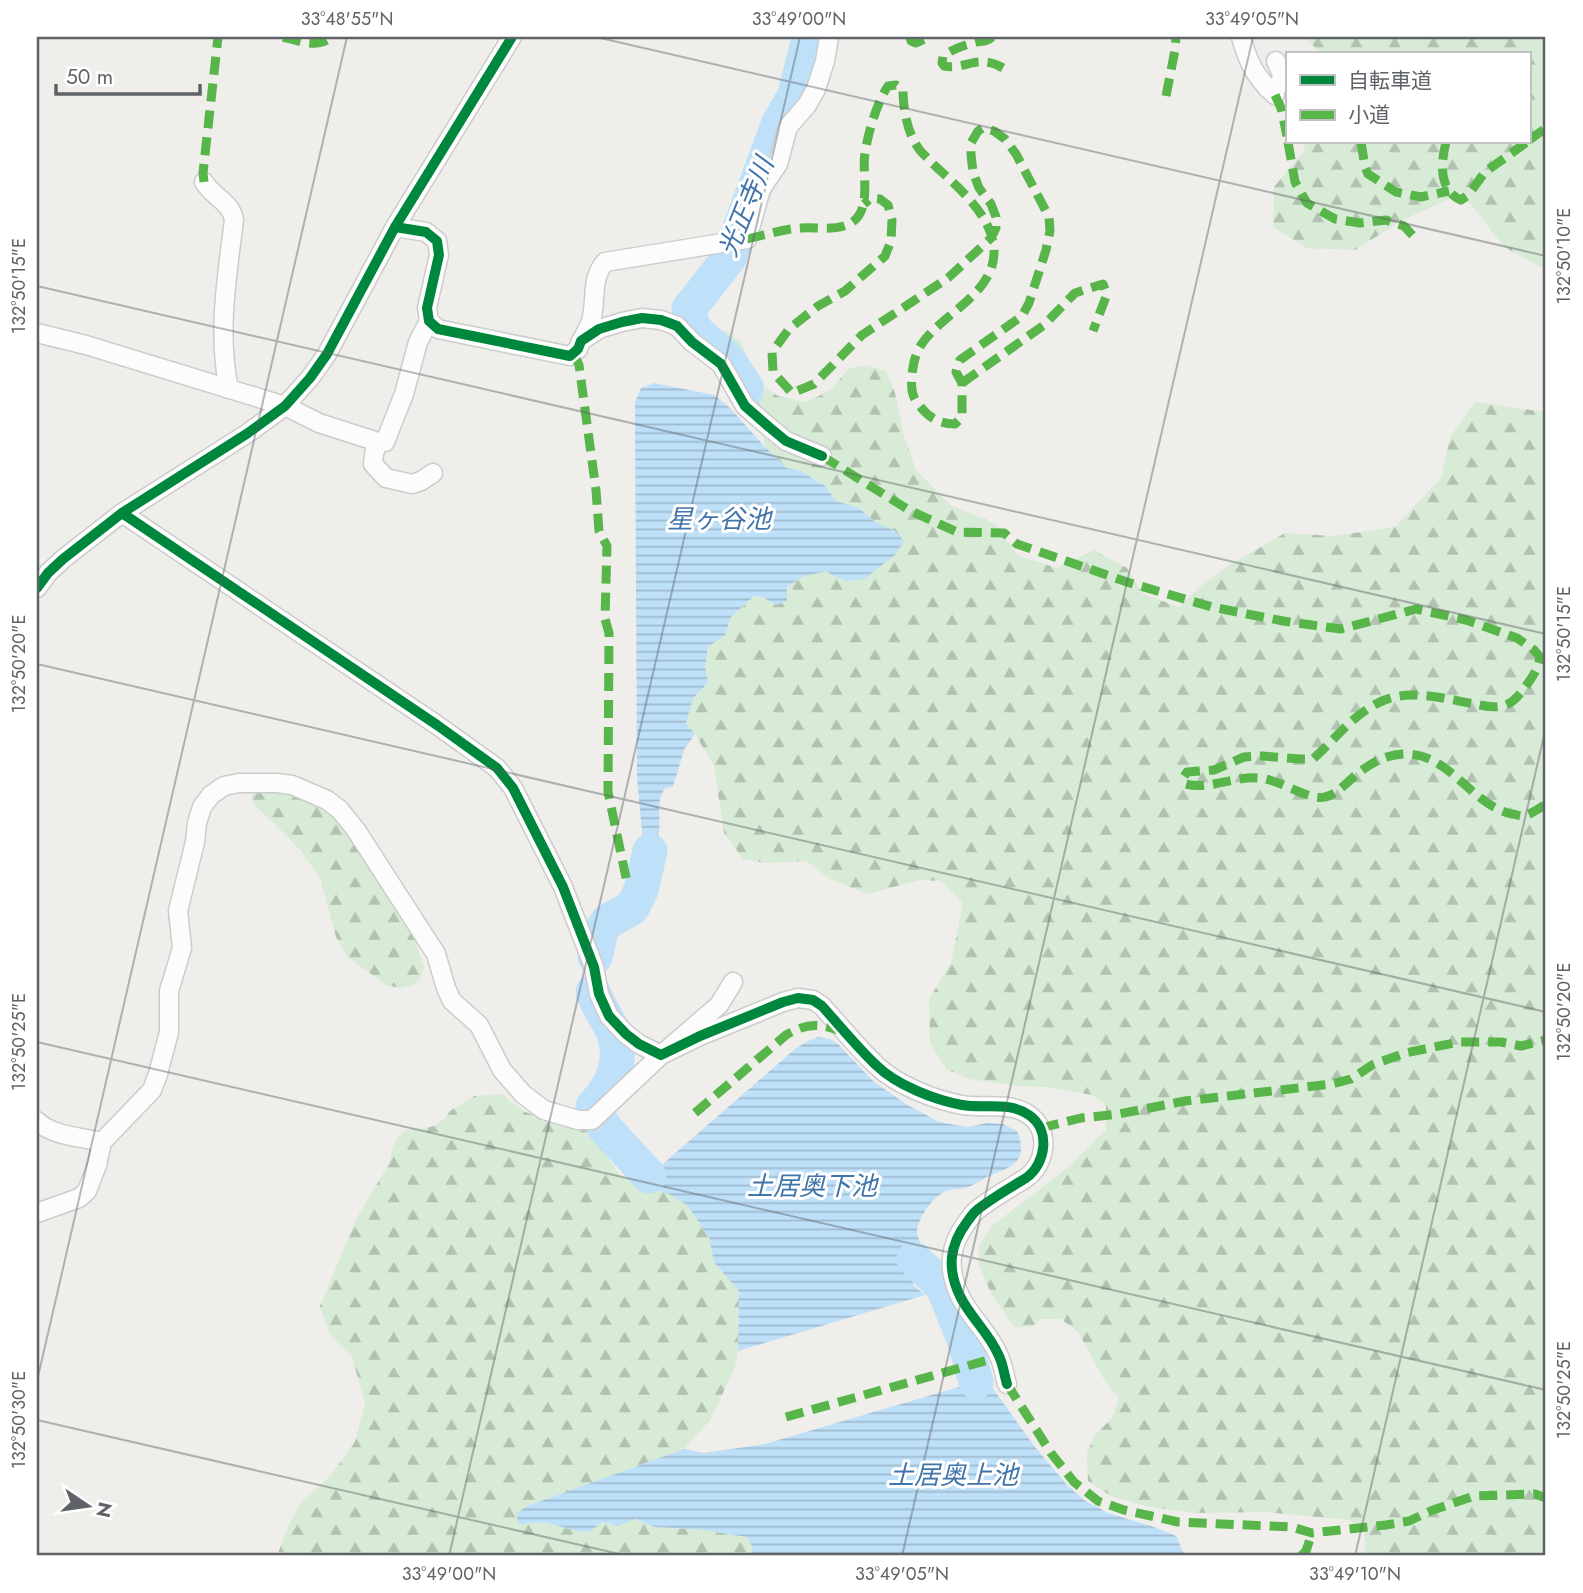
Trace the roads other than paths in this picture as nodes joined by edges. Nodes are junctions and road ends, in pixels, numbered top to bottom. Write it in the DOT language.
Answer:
graph roads {
  1 [pos="512,37"];
  2 [pos="829,37"];
  3 [pos="1241,37"];
  4 [pos="1276,61"];
  5 [pos="204,182"];
  6 [pos="395,227"];
  7 [pos="429,321"];
  8 [pos="37,333"];
  9 [pos="581,341"];
  10 [pos="229,389"];
  11 [pos="285,406"];
  12 [pos="377,442"];
  13 [pos="822,456"];
  14 [pos="433,473"];
  15 [pos="122,513"];
  16 [pos="37,588"];
  17 [pos="733,982"];
  18 [pos="661,1055"];
  19 [pos="37,1121"];
  20 [pos="102,1142"];
  21 [pos="37,1213"];
  22 [pos="1007,1384"];
  1 -- 6 [label="street"];
  2 -- 9 [label="street"];
  3 -- 4 [label="street"];
  5 -- 10 [label="street"];
  6 -- 7 [label="street"];
  6 -- 11 [label="street"];
  7 -- 9 [label="street"];
  7 -- 12 [label="street"];
  8 -- 10 [label="street"];
  9 -- 13 [label="street"];
  10 -- 11 [label="street"];
  11 -- 12 [label="street"];
  11 -- 15 [label="street"];
  12 -- 14 [label="street"];
  15 -- 16 [label="street"];
  15 -- 18 [label="street"];
  17 -- 18 [label="street"];
  18 -- 20 [label="street"];
  18 -- 22 [label="street"];
  19 -- 20 [label="street"];
  20 -- 21 [label="street"];
}
